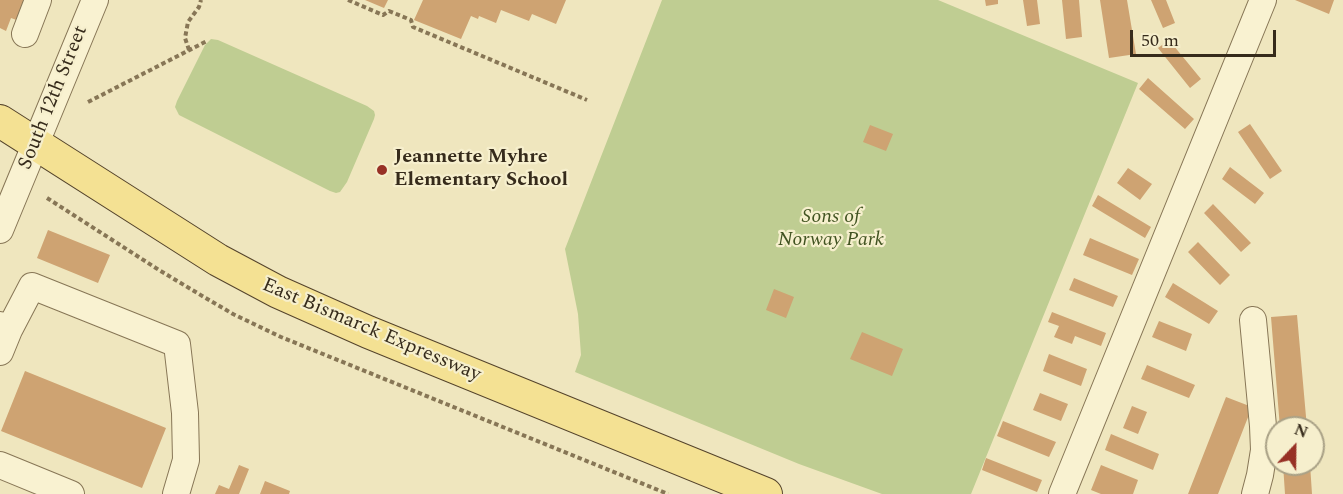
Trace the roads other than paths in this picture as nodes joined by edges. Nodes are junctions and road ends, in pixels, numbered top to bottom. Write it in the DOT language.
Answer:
graph roads {
  1 [pos="38,0"];
  2 [pos="95,0"];
  3 [pos="1263,0"];
  4 [pos="25,34"];
  5 [pos="0,122"];
  6 [pos="35,144"];
  7 [pos="0,230"];
  8 [pos="1253,320"];
  9 [pos="3,336"];
  10 [pos="0,465"];
  11 [pos="64,493"];
  12 [pos="176,494"];
  13 [pos="766,494"];
  14 [pos="1062,494"];
  15 [pos="1255,494"];
  1 -- 4 [label="street"];
  2 -- 6 [label="street, South 12th Street"];
  3 -- 14 [label="street"];
  5 -- 6 [label="main road, East Bismarck Expressway"];
  6 -- 7 [label="street, South 12th Street"];
  6 -- 13 [label="main road, East Bismarck Expressway"];
  8 -- 15 [label="street"];
  9 -- 12 [label="street"];
  10 -- 11 [label="street"];
}
